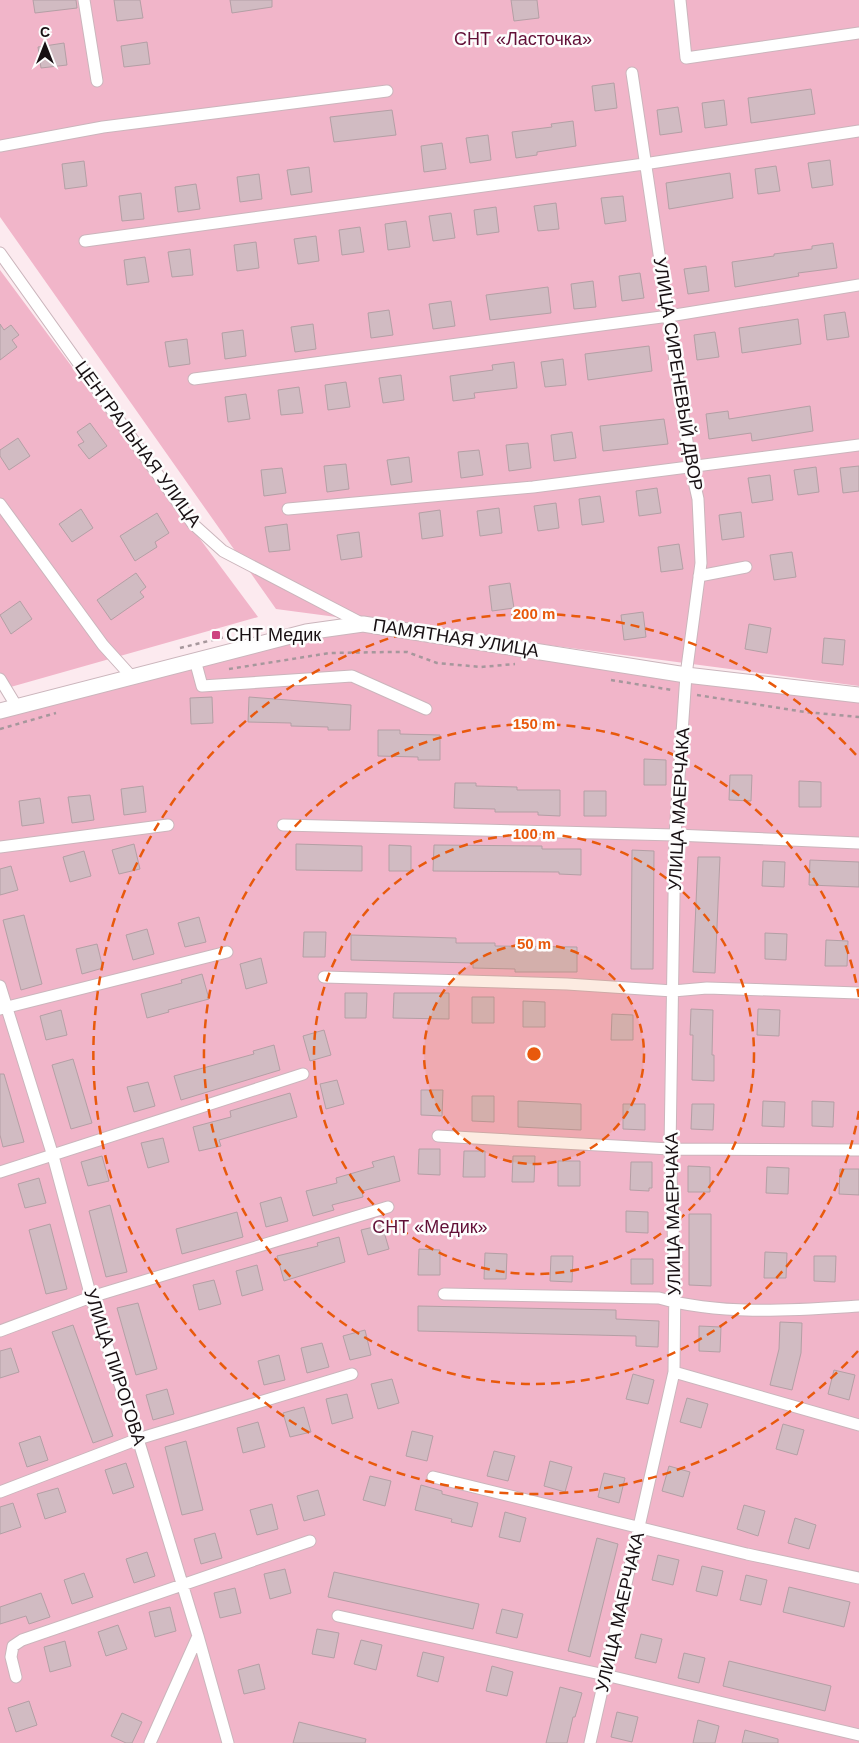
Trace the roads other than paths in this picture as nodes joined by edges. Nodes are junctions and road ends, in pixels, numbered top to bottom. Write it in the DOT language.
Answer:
graph roads {
  1 [pos="84,0"];
  2 [pos="680,0"];
  3 [pos="859,34"];
  4 [pos="632,73"];
  5 [pos="97,81"];
  6 [pos="387,91"];
  7 [pos="859,131"];
  8 [pos="0,146"];
  9 [pos="644,164"];
  10 [pos="85,241"];
  11 [pos="0,253"];
  12 [pos="859,285"];
  13 [pos="669,316"];
  14 [pos="194,379"];
  15 [pos="859,445"];
  16 [pos="691,468"];
  17 [pos="0,504"];
  18 [pos="288,510"];
  19 [pos="746,567"];
  20 [pos="699,576"];
  21 [pos="363,624"];
  22 [pos="195,660"];
  23 [pos="686,675"];
  24 [pos="131,676"];
  25 [pos="0,679"];
  26 [pos="859,694"];
  27 [pos="16,706"];
  28 [pos="426,710"];
  29 [pos="0,711"];
  30 [pos="168,825"];
  31 [pos="283,825"];
  32 [pos="675,835"];
  33 [pos="859,843"];
  34 [pos="0,847"];
  35 [pos="227,952"];
  36 [pos="324,977"];
  37 [pos="0,986"];
  38 [pos="673,991"];
  39 [pos="859,993"];
  40 [pos="3,1008"];
  41 [pos="303,1074"];
  42 [pos="438,1136"];
  43 [pos="670,1149"];
  44 [pos="859,1150"];
  45 [pos="53,1156"];
  46 [pos="0,1172"];
  47 [pos="388,1208"];
  48 [pos="444,1294"];
  49 [pos="91,1297"];
  50 [pos="675,1303"];
  51 [pos="859,1306"];
  52 [pos="0,1331"];
  53 [pos="674,1372"];
  54 [pos="352,1374"];
  55 [pos="859,1425"];
  56 [pos="138,1439"];
  57 [pos="433,1477"];
  58 [pos="0,1492"];
  59 [pos="640,1526"];
  60 [pos="310,1541"];
  61 [pos="859,1578"];
  62 [pos="182,1585"];
  63 [pos="338,1616"];
  64 [pos="198,1636"];
  65 [pos="606,1675"];
  66 [pos="16,1677"];
  67 [pos="859,1736"];
  68 [pos="150,1743"];
  69 [pos="228,1743"];
  70 [pos="590,1743"];
  1 -- 5 [label="street"];
  2 -- 3 [label="street"];
  4 -- 9 [label="street, УЛИЦА СИРЕНЕВЫЙ ДВОР"];
  6 -- 8 [label="street"];
  7 -- 9 [label="street"];
  9 -- 10 [label="street"];
  9 -- 13 [label="street, УЛИЦА СИРЕНЕВЫЙ ДВОР"];
  11 -- 21 [label="street, ЦЕНТРАЛЬНАЯ УЛИЦА"];
  12 -- 13 [label="street"];
  13 -- 14 [label="street"];
  13 -- 16 [label="street, УЛИЦА СИРЕНЕВЫЙ ДВОР"];
  15 -- 16 [label="street"];
  16 -- 18 [label="street"];
  16 -- 20 [label="street, УЛИЦА СИРЕНЕВЫЙ ДВОР"];
  17 -- 24 [label="street"];
  19 -- 20 [label="street"];
  20 -- 23 [label="street, УЛИЦА СИРЕНЕВЫЙ ДВОР"];
  21 -- 22 [label="street, ПАМЯТНАЯ УЛИЦА"];
  21 -- 23 [label="street, ПАМЯТНАЯ УЛИЦА"];
  22 -- 24 [label="street, ПАМЯТНАЯ УЛИЦА"];
  22 -- 28 [label="street"];
  23 -- 26 [label="street, ПАМЯТНАЯ УЛИЦА"];
  23 -- 32 [label="street, УЛИЦА МАЕРЧАКА"];
  24 -- 27 [label="street, ПАМЯТНАЯ УЛИЦА"];
  25 -- 27 [label="street"];
  27 -- 29 [label="street, ПАМЯТНАЯ УЛИЦА"];
  30 -- 34 [label="street"];
  31 -- 32 [label="street"];
  32 -- 33 [label="street"];
  32 -- 38 [label="street, УЛИЦА МАЕРЧАКА"];
  35 -- 40 [label="street"];
  36 -- 38 [label="street"];
  37 -- 40 [label="street, УЛИЦА ПИРОГОВА"];
  38 -- 39 [label="street"];
  38 -- 43 [label="street, УЛИЦА МАЕРЧАКА"];
  40 -- 45 [label="street, УЛИЦА ПИРОГОВА"];
  41 -- 45 [label="street"];
  42 -- 43 [label="street"];
  43 -- 44 [label="street"];
  43 -- 50 [label="street, УЛИЦА МАЕРЧАКА"];
  45 -- 46 [label="street"];
  45 -- 49 [label="street, УЛИЦА ПИРОГОВА"];
  47 -- 49 [label="street"];
  48 -- 50 [label="street"];
  49 -- 52 [label="street"];
  49 -- 56 [label="street, УЛИЦА ПИРОГОВА"];
  50 -- 51 [label="street"];
  50 -- 53 [label="street, УЛИЦА МАЕРЧАКА"];
  53 -- 55 [label="street"];
  53 -- 59 [label="street, УЛИЦА МАЕРЧАКА"];
  54 -- 56 [label="street"];
  56 -- 58 [label="street"];
  56 -- 62 [label="street, УЛИЦА ПИРОГОВА"];
  57 -- 59 [label="street"];
  59 -- 61 [label="street"];
  59 -- 65 [label="street, УЛИЦА МАЕРЧАКА"];
  60 -- 62 [label="street"];
  62 -- 64 [label="street, УЛИЦА ПИРОГОВА"];
  62 -- 66 [label="street"];
  63 -- 65 [label="street"];
  64 -- 68 [label="street"];
  64 -- 69 [label="street, УЛИЦА ПИРОГОВА"];
  65 -- 67 [label="street"];
  65 -- 70 [label="street, УЛИЦА МАЕРЧАКА"];
}
